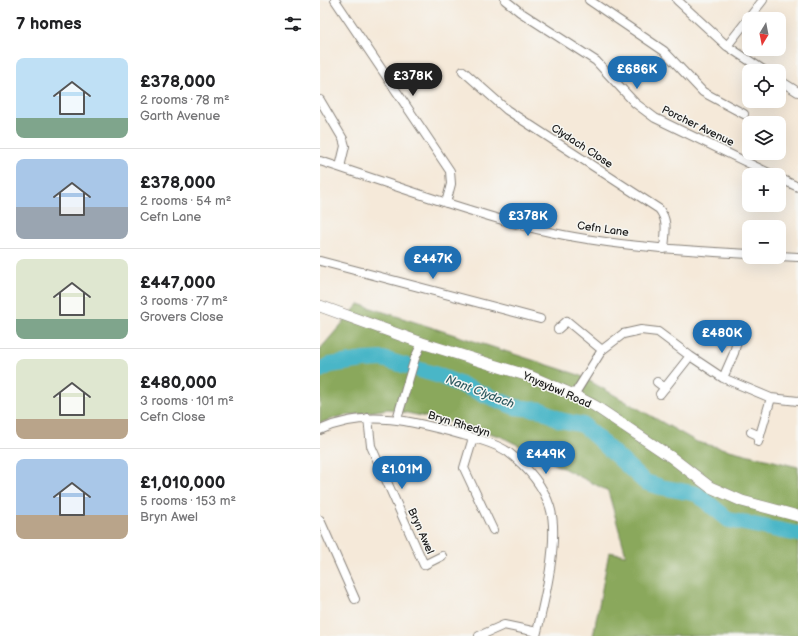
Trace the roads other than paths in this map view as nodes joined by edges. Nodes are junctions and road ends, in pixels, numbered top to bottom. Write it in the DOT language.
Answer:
graph roads {
  1 [pos="335,0"];
  2 [pos="505,0"];
  3 [pos="589,0"];
  4 [pos="677,0"];
  5 [pos="763,0"];
  6 [pos="727,46"];
  7 [pos="754,64"];
  8 [pos="463,71"];
  9 [pos="786,84"];
  10 [pos="798,92"];
  11 [pos="320,100"];
  12 [pos="744,114"];
  13 [pos="320,161"];
  14 [pos="340,167"];
  15 [pos="759,168"];
  16 [pos="786,181"];
  17 [pos="798,187"];
  18 [pos="446,203"];
  19 [pos="664,249"];
  20 [pos="742,254"];
  21 [pos="786,256"];
  22 [pos="798,257"];
  23 [pos="320,260"];
  24 [pos="320,306"];
  25 [pos="540,319"];
  26 [pos="727,326"];
  27 [pos="558,329"];
  28 [pos="422,343"];
  29 [pos="602,350"];
  30 [pos="690,356"];
  31 [pos="723,378"];
  32 [pos="657,382"];
  33 [pos="574,395"];
  34 [pos="771,398"];
  35 [pos="798,401"];
  36 [pos="368,418"];
  37 [pos="397,419"];
  38 [pos="320,430"];
  39 [pos="751,432"];
  40 [pos="473,438"];
  41 [pos="798,516"];
  42 [pos="320,520"];
  43 [pos="493,530"];
  44 [pos="442,556"];
  45 [pos="356,599"];
  46 [pos="537,634"];
  47 [pos="479,636"];
  1 -- 18 [label="street"];
  2 -- 15 [label="street, Porcher Avenue"];
  3 -- 12 [label="street"];
  4 -- 6 [label="street"];
  5 -- 6 [label="street"];
  6 -- 7 [label="street"];
  8 -- 19 [label="street, Clydach Close"];
  9 -- 10 [label="street"];
  11 -- 14 [label="street"];
  13 -- 14 [label="street, Cefn Lane"];
  14 -- 18 [label="street, Cefn Lane"];
  16 -- 17 [label="street"];
  18 -- 19 [label="street, Cefn Lane"];
  19 -- 20 [label="street, Cefn Lane"];
  21 -- 22 [label="street"];
  23 -- 25 [label="street"];
  24 -- 28 [label="main road, Ynysybwl Road"];
  26 -- 31 [label="street"];
  27 -- 29 [label="street"];
  28 -- 33 [label="main road, Ynysybwl Road"];
  28 -- 37 [label="street"];
  29 -- 30 [label="street"];
  29 -- 33 [label="street"];
  30 -- 31 [label="street"];
  30 -- 32 [label="street"];
  31 -- 34 [label="street"];
  33 -- 41 [label="main road, Ynysybwl Road"];
  34 -- 35 [label="street"];
  34 -- 39 [label="street"];
  36 -- 37 [label="street, Bryn Rhedyn"];
  36 -- 38 [label="street, Bryn Rhedyn"];
  36 -- 44 [label="street, Bryn Awel"];
  37 -- 40 [label="street, Bryn Rhedyn"];
  40 -- 43 [label="street"];
  40 -- 46 [label="street, Bryn Rhedyn"];
  42 -- 45 [label="street"];
  46 -- 47 [label="street"];
}
